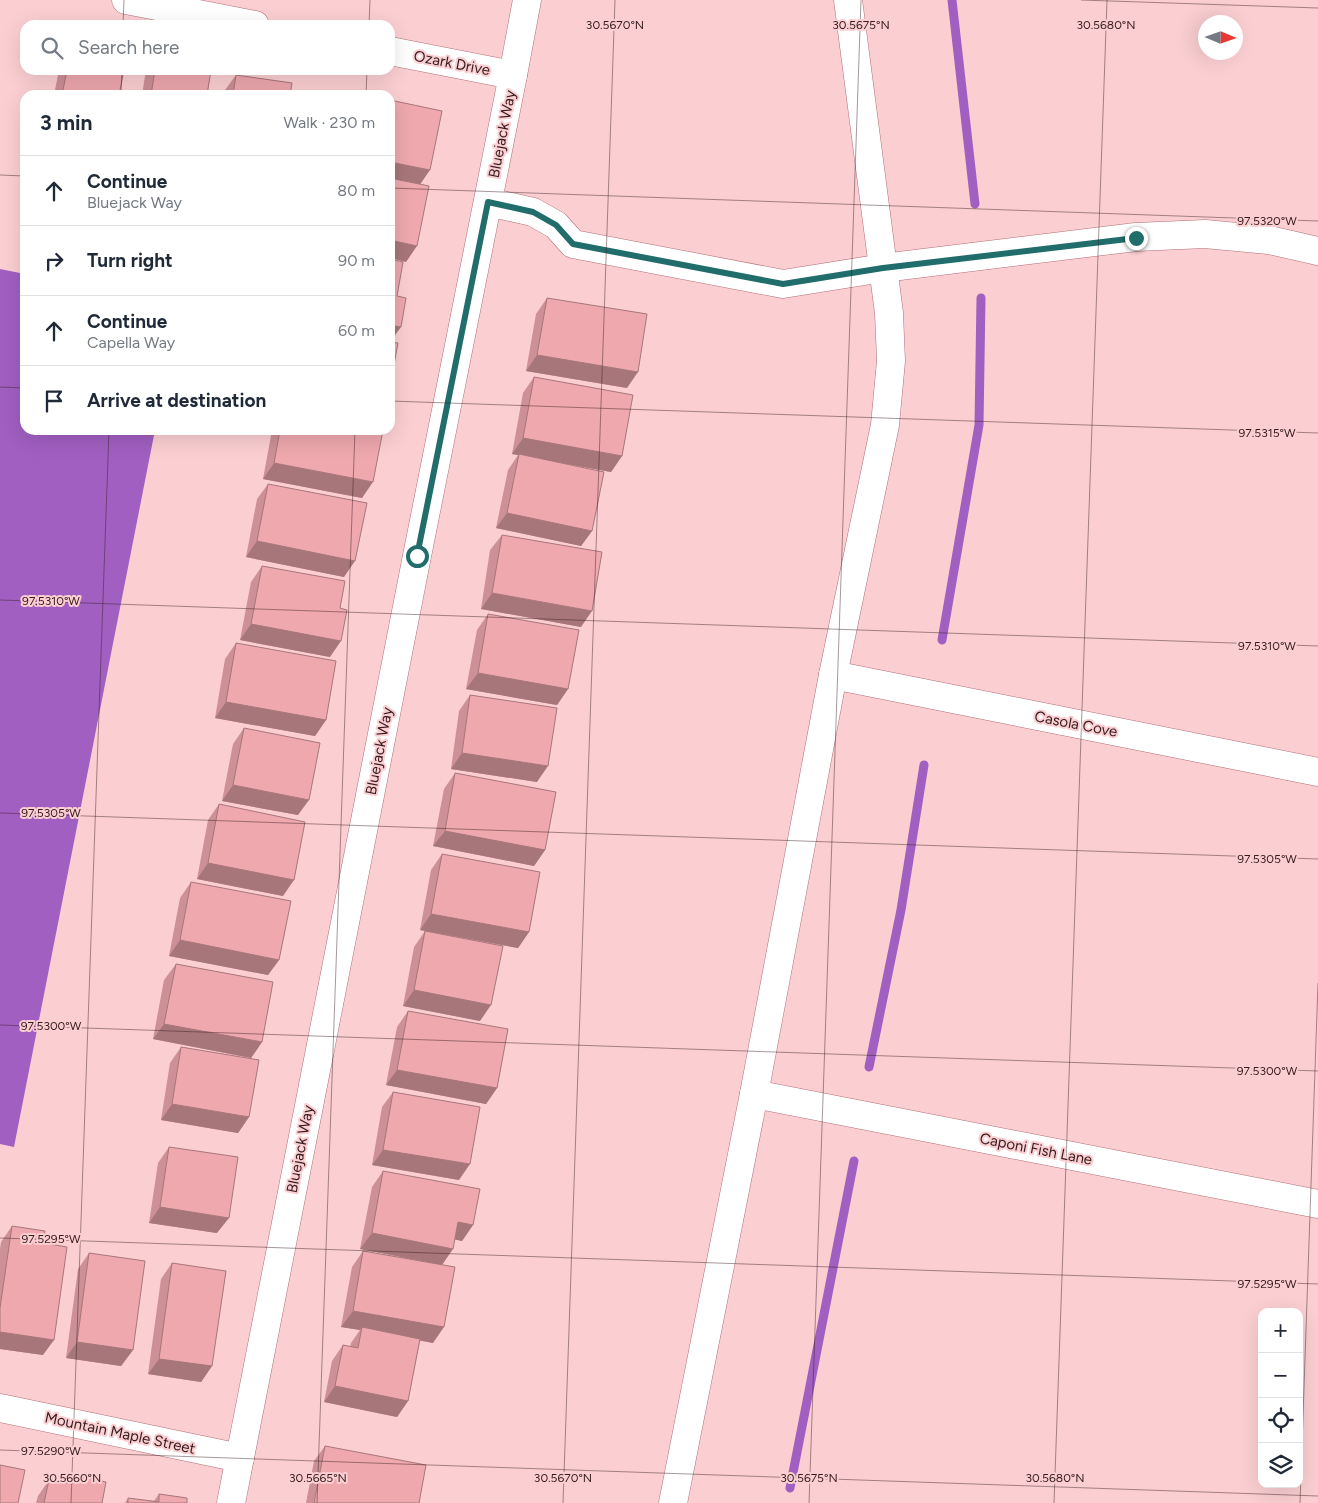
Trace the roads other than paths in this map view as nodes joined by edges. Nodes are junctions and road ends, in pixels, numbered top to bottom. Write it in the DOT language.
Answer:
graph roads {
  1 [pos="126,0"];
  2 [pos="527,0"];
  3 [pos="848,0"];
  4 [pos="229,20"];
  5 [pos="395,52"];
  6 [pos="514,75"];
  7 [pos="488,202"];
  8 [pos="1318,251"];
  9 [pos="883,268"];
  10 [pos="834,676"];
  11 [pos="1318,772"];
  12 [pos="754,1094"];
  13 [pos="1318,1204"];
  14 [pos="0,1408"];
  15 [pos="240,1458"];
  16 [pos="231,1503"];
  17 [pos="673,1503"];
  1 -- 4 [label="street"];
  2 -- 6 [label="street, Bluejack Way"];
  3 -- 9 [label="street"];
  5 -- 6 [label="street, Ozark Drive"];
  6 -- 7 [label="street, Bluejack Way"];
  7 -- 9 [label="street"];
  7 -- 15 [label="street, Bluejack Way"];
  8 -- 9 [label="street"];
  9 -- 10 [label="street"];
  10 -- 11 [label="street, Casola Cove"];
  10 -- 12 [label="street"];
  12 -- 13 [label="street, Caponi Fish Lane"];
  12 -- 17 [label="street"];
  14 -- 15 [label="street, Mountain Maple Street"];
  15 -- 16 [label="street, Bluejack Way"];
}
